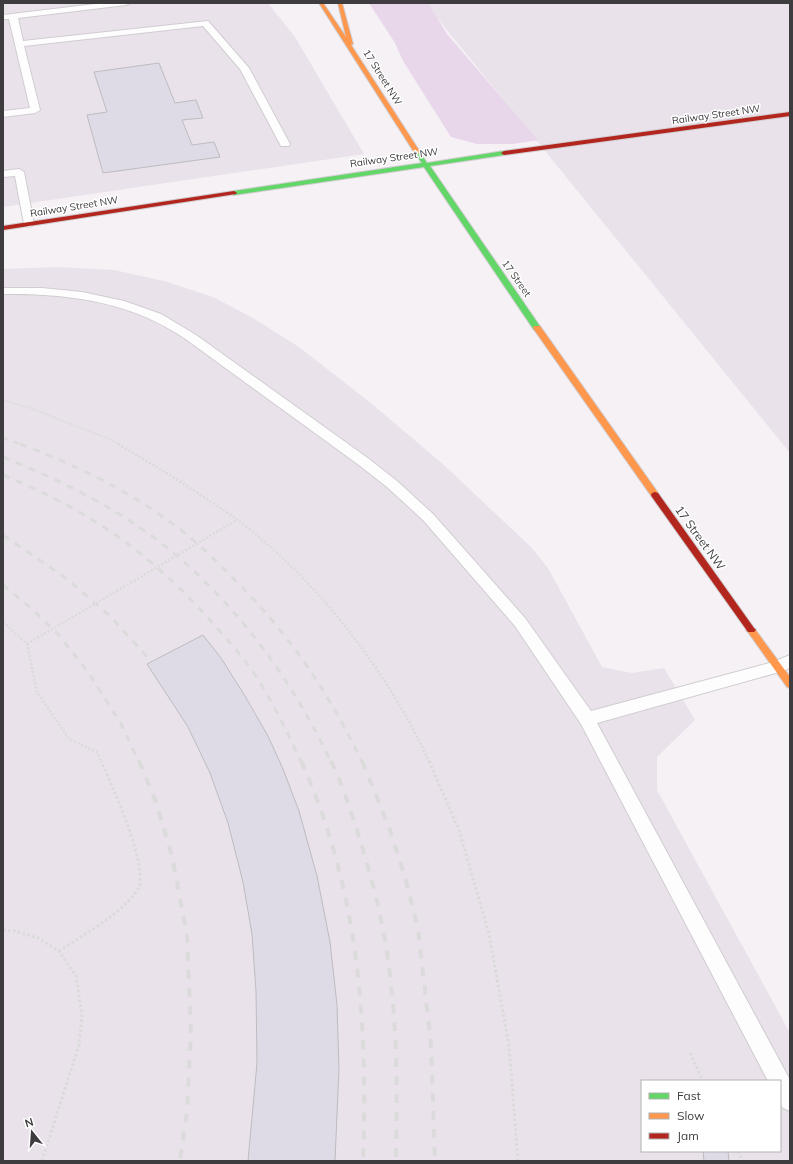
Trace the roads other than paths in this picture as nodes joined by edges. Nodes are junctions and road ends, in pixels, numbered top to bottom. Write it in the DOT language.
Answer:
graph roads {
  1 [pos="126,3"];
  2 [pos="321,3"];
  3 [pos="340,3"];
  4 [pos="13,16"];
  5 [pos="3,17"];
  6 [pos="20,44"];
  7 [pos="350,44"];
  8 [pos="3,114"];
  9 [pos="790,114"];
  10 [pos="285,144"];
  11 [pos="425,164"];
  12 [pos="3,174"];
  13 [pos="29,224"];
  14 [pos="3,228"];
  15 [pos="3,291"];
  16 [pos="591,405"];
  17 [pos="784,664"];
  18 [pos="790,684"];
  19 [pos="587,719"];
  20 [pos="779,1080"];
  21 [pos="781,1084"];
  22 [pos="790,1101"];
  1 -- 4 [label="lane"];
  2 -- 7 [label="main road, 17 Street NW"];
  3 -- 7 [label="main road"];
  4 -- 5 [label="lane"];
  4 -- 6 [label="lane"];
  6 -- 8 [label="lane"];
  6 -- 10 [label="lane"];
  7 -- 11 [label="main road, 17 Street NW"];
  9 -- 11 [label="main road, Railway Street NW"];
  11 -- 13 [label="main road, Railway Street NW"];
  11 -- 16 [label="main road, 17 Street"];
  12 -- 13 [label="lane"];
  13 -- 14 [label="main road, Railway Street NW"];
  15 -- 19 [label="lane"];
  16 -- 17 [label="main road, 17 Street NW"];
  17 -- 18 [label="main road, 17 Street NW"];
  17 -- 19 [label="lane"];
  19 -- 20 [label="lane"];
  21 -- 22 [label="lane"];
}
